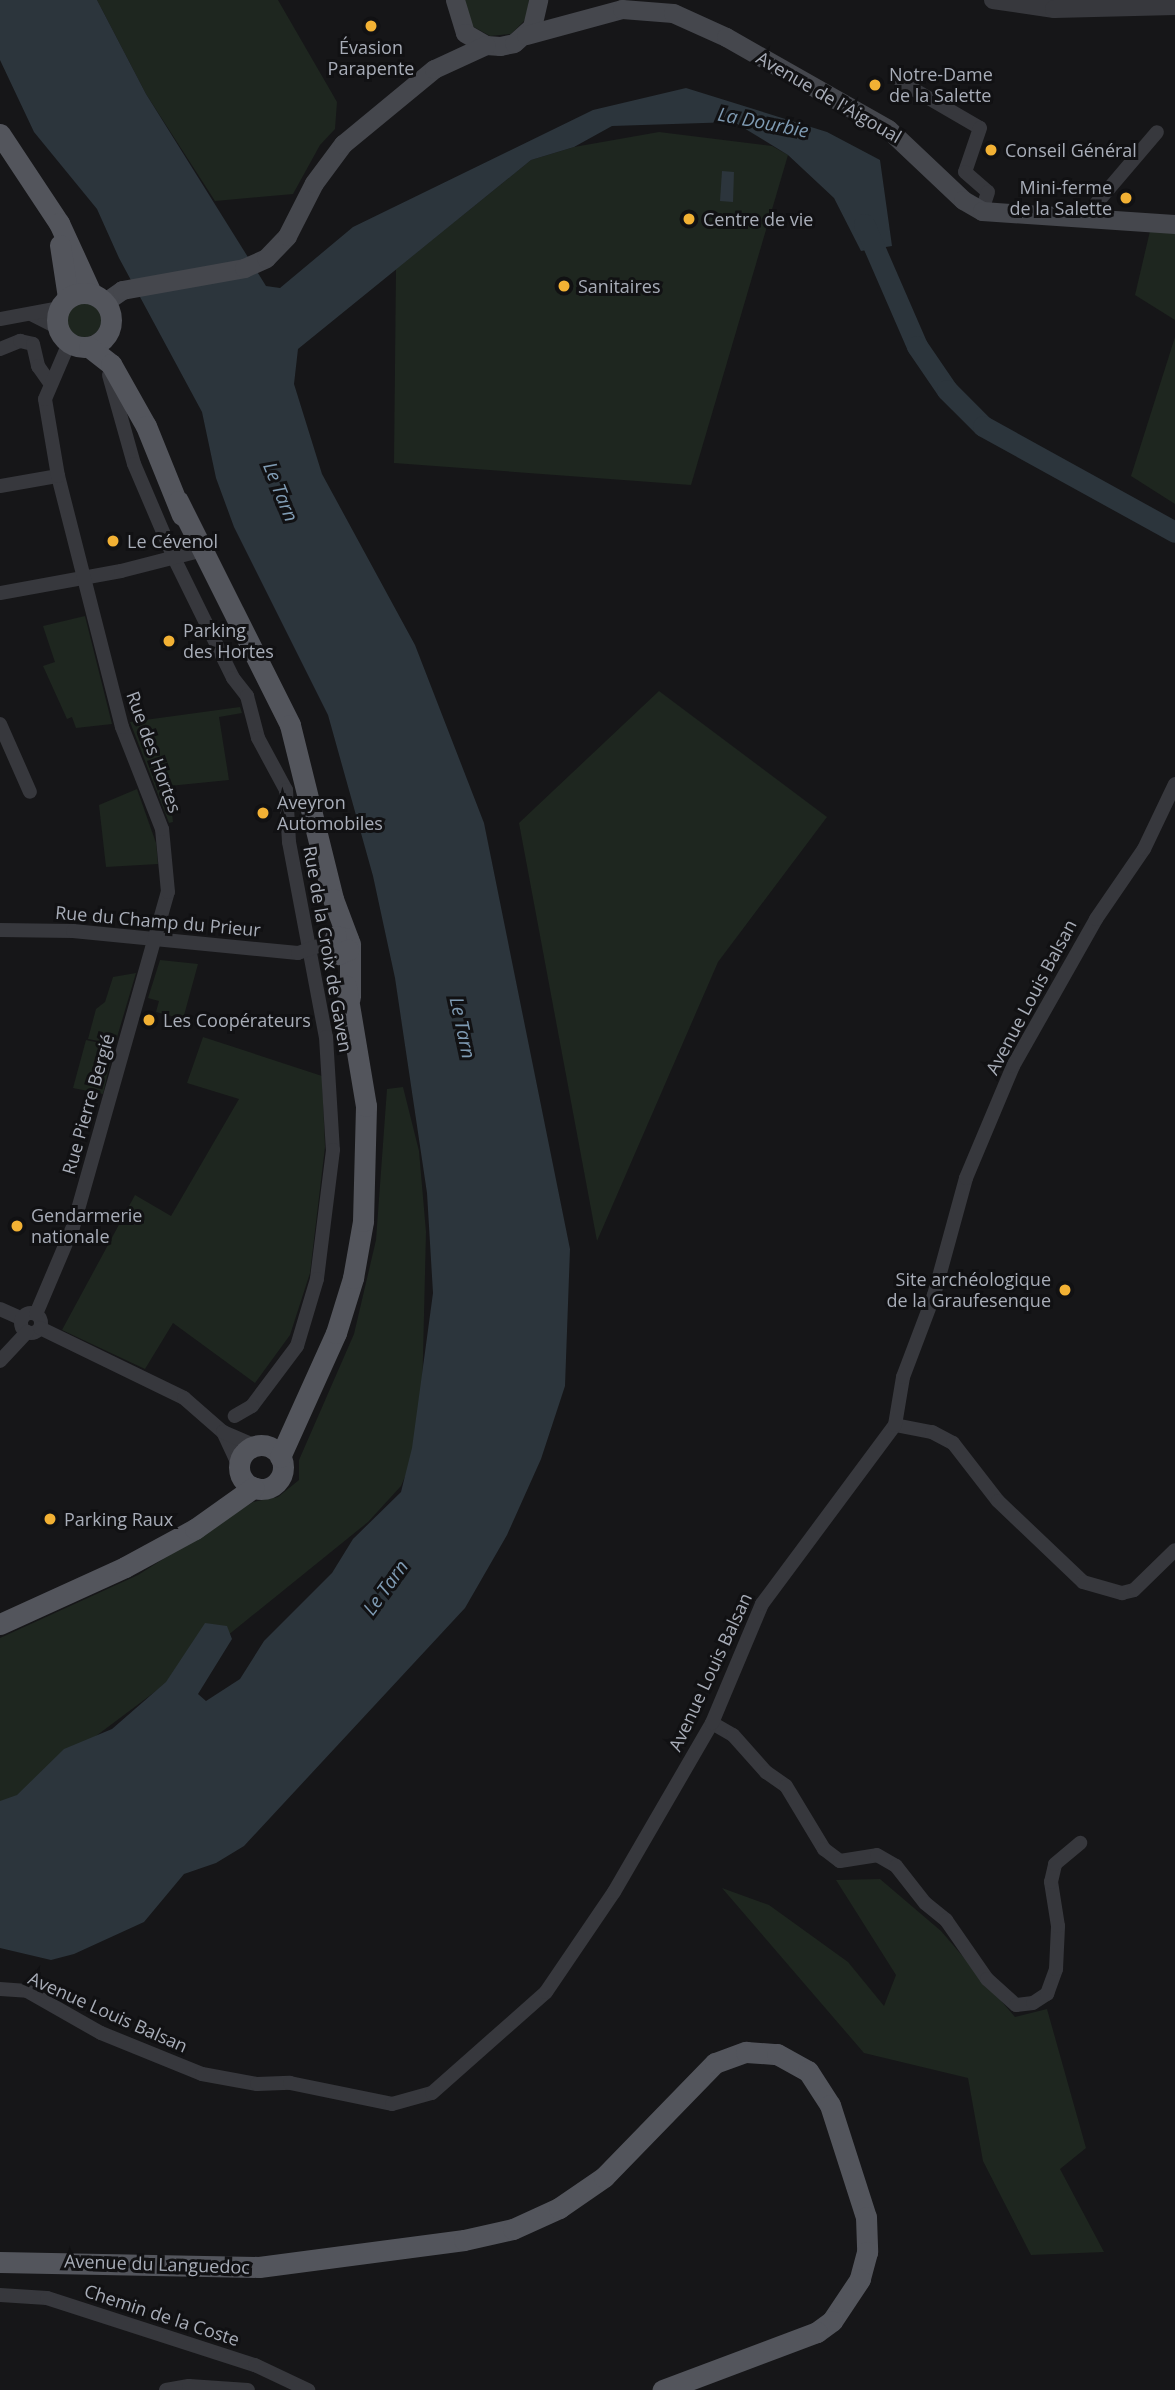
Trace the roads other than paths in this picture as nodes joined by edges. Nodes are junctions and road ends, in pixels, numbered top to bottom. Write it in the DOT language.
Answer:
graph roads {
  1 [pos="455,0"];
  2 [pos="992,0"];
  3 [pos="538,4"];
  4 [pos="1175,6"];
  5 [pos="591,17"];
  6 [pos="459,22"];
  7 [pos="526,35"];
  8 [pos="486,45"];
  9 [pos="434,69"];
  10 [pos="901,82"];
  11 [pos="1157,132"];
  12 [pos="0,134"];
  13 [pos="0,145"];
  14 [pos="982,211"];
  15 [pos="1083,219"];
  16 [pos="1175,224"];
  17 [pos="106,295"];
  18 [pos="0,319"];
  19 [pos="69,325"];
  20 [pos="110,330"];
  21 [pos="0,349"];
  22 [pos="109,375"];
  23 [pos="49,382"];
  24 [pos="146,426"];
  25 [pos="58,476"];
  26 [pos="0,486"];
  27 [pos="178,501"];
  28 [pos="199,551"];
  29 [pos="174,558"];
  30 [pos="82,578"];
  31 [pos="0,593"];
  32 [pos="233,609"];
  33 [pos="279,708"];
  34 [pos="0,724"];
  35 [pos="282,755"];
  36 [pos="305,783"];
  37 [pos="1175,784"];
  38 [pos="30,792"];
  39 [pos="0,930"];
  40 [pos="155,940"];
  41 [pos="339,945"];
  42 [pos="311,949"];
  43 [pos="0,1309"];
  44 [pos="31,1323"];
  45 [pos="0,1361"];
  46 [pos="315,1378"];
  47 [pos="235,1416"];
  48 [pos="895,1425"];
  49 [pos="223,1432"];
  50 [pos="259,1445"];
  51 [pos="280,1457"];
  52 [pos="244,1476"];
  53 [pos="1175,1550"];
  54 [pos="0,1624"];
  55 [pos="712,1723"];
  56 [pos="1080,1843"];
  57 [pos="0,1989"];
  58 [pos="0,2262"];
  59 [pos="0,2295"];
  60 [pos="166,2390"];
  61 [pos="248,2390"];
  62 [pos="308,2390"];
  63 [pos="663,2390"];
  1 -- 6 [label="main road"];
  2 -- 4 [label="street"];
  3 -- 5 [label="main road, Avenue de l'Aigoual"];
  3 -- 7 [label="main road"];
  5 -- 7 [label="main road, Avenue de l'Aigoual"];
  5 -- 14 [label="main road, Avenue de l'Aigoual"];
  6 -- 8 [label="main road"];
  6 -- 9 [label="main road"];
  7 -- 8 [label="main road, Avenue de l'Aigoual"];
  8 -- 9 [label="main road"];
  9 -- 17 [label="main road"];
  10 -- 14 [label="street"];
  11 -- 15 [label="street"];
  12 -- 17 [label="main road"];
  13 -- 19 [label="main road"];
  14 -- 15 [label="main road"];
  15 -- 16 [label="main road"];
  17 -- 19 [label="main road"];
  17 -- 20 [label="main road"];
  18 -- 19 [label="street"];
  19 -- 20 [label="main road"];
  19 -- 23 [label="street"];
  19 -- 24 [label="main road"];
  20 -- 24 [label="main road"];
  21 -- 23 [label="street"];
  22 -- 29 [label="street, Rue de la Croix de Gaven"];
  23 -- 25 [label="street, Rue des Hortes"];
  24 -- 27 [label="main road"];
  25 -- 26 [label="street"];
  25 -- 30 [label="street, Rue des Hortes"];
  27 -- 28 [label="main road"];
  27 -- 32 [label="main road"];
  28 -- 29 [label="street"];
  28 -- 32 [label="main road"];
  29 -- 30 [label="street"];
  29 -- 35 [label="street, Rue de la Croix de Gaven"];
  30 -- 31 [label="street"];
  30 -- 40 [label="street, Rue des Hortes"];
  32 -- 33 [label="main road"];
  33 -- 35 [label="main road"];
  33 -- 36 [label="main road"];
  34 -- 38 [label="street"];
  35 -- 36 [label="main road"];
  35 -- 42 [label="street, Rue de la Croix de Gaven"];
  36 -- 41 [label="main road"];
  37 -- 48 [label="street, Avenue Louis Balsan"];
  39 -- 40 [label="street, Rue du Champ du Prieur"];
  40 -- 42 [label="street, Rue du Champ du Prieur"];
  40 -- 44 [label="street, Rue Pierre Bergié"];
  41 -- 42 [label="street, Rue du Champ du Prieur"];
  41 -- 46 [label="main road"];
  42 -- 47 [label="street, Rue de la Croix de Gaven"];
  43 -- 44 [label="street"];
  44 -- 45 [label="street, Rue Pierre Bergié"];
  44 -- 49 [label="street"];
  46 -- 50 [label="main road"];
  46 -- 51 [label="main road"];
  48 -- 53 [label="street"];
  48 -- 55 [label="street, Avenue Louis Balsan"];
  49 -- 50 [label="street"];
  49 -- 52 [label="street"];
  50 -- 51 [label="main road"];
  50 -- 52 [label="main road"];
  51 -- 52 [label="main road"];
  52 -- 54 [label="main road"];
  55 -- 56 [label="street"];
  55 -- 57 [label="street, Avenue Louis Balsan"];
  58 -- 63 [label="main road, Avenue du Languedoc"];
  59 -- 62 [label="street, Chemin de la Coste"];
  60 -- 61 [label="street"];
}
